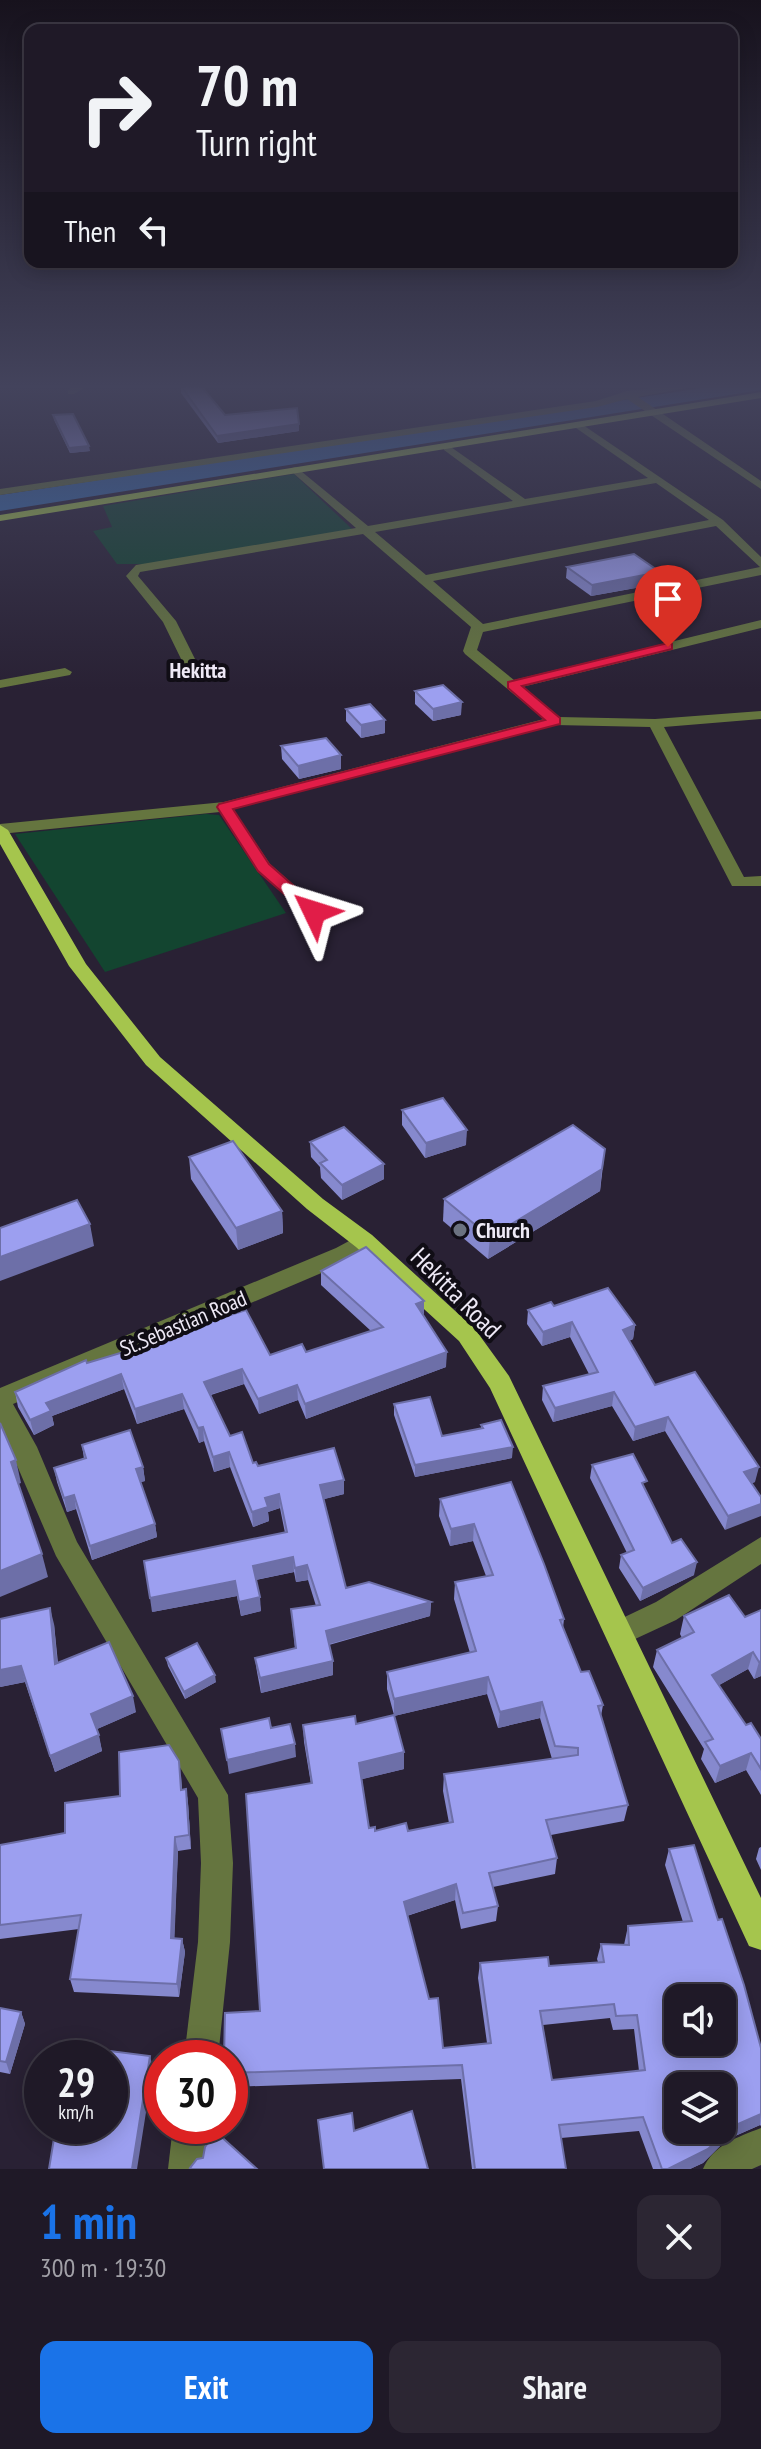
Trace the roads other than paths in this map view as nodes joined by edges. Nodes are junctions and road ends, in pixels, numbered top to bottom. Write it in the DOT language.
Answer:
graph roads {
  1 [pos="32,487"];
  2 [pos="190,487"];
  3 [pos="316,487"];
  4 [pos="500,487"];
  5 [pos="615,487"];
  6 [pos="668,487"];
  7 [pos="0,492"];
  8 [pos="523,503"];
  9 [pos="0,518"];
  10 [pos="719,522"];
  11 [pos="367,532"];
  12 [pos="761,564"];
  13 [pos="761,571"];
  14 [pos="423,579"];
  15 [pos="761,624"];
  16 [pos="477,629"];
  17 [pos="190,663"];
  18 [pos="65,672"];
  19 [pos="0,684"];
  20 [pos="513,685"];
  21 [pos="761,715"];
  22 [pos="555,721"];
  23 [pos="655,723"];
  24 [pos="224,807"];
  25 [pos="0,829"];
  26 [pos="761,881"];
  27 [pos="314,912"];
  28 [pos="364,1241"];
  29 [pos="0,1401"];
  30 [pos="761,1549"];
  31 [pos="620,1633"];
  32 [pos="761,1934"];
  33 [pos="203,2040"];
  34 [pos="189,2144"];
  35 [pos="761,2146"];
  36 [pos="186,2169"];
  37 [pos="721,2169"];
  1 -- 7 [label="street"];
  2 -- 9 [label="main road"];
  3 -- 11 [label="street"];
  4 -- 8 [label="street"];
  5 -- 8 [label="street"];
  6 -- 10 [label="street"];
  8 -- 11 [label="street"];
  10 -- 12 [label="street"];
  10 -- 14 [label="street"];
  11 -- 14 [label="street"];
  11 -- 17 [label="street"];
  13 -- 16 [label="street"];
  14 -- 16 [label="street"];
  15 -- 20 [label="street"];
  16 -- 20 [label="street"];
  18 -- 19 [label="street"];
  20 -- 22 [label="street"];
  21 -- 23 [label="street"];
  22 -- 23 [label="street"];
  22 -- 24 [label="street"];
  23 -- 26 [label="street"];
  24 -- 25 [label="street"];
  24 -- 27 [label="street"];
  25 -- 28 [label="main road, Hekitta Road"];
  28 -- 29 [label="street, St.Sebastian Road"];
  28 -- 31 [label="main road, Hekitta Road"];
  29 -- 33 [label="street"];
  30 -- 31 [label="street"];
  31 -- 32 [label="main road, Hekitta Road"];
  34 -- 36 [label="street"];
  35 -- 37 [label="street"];
}
